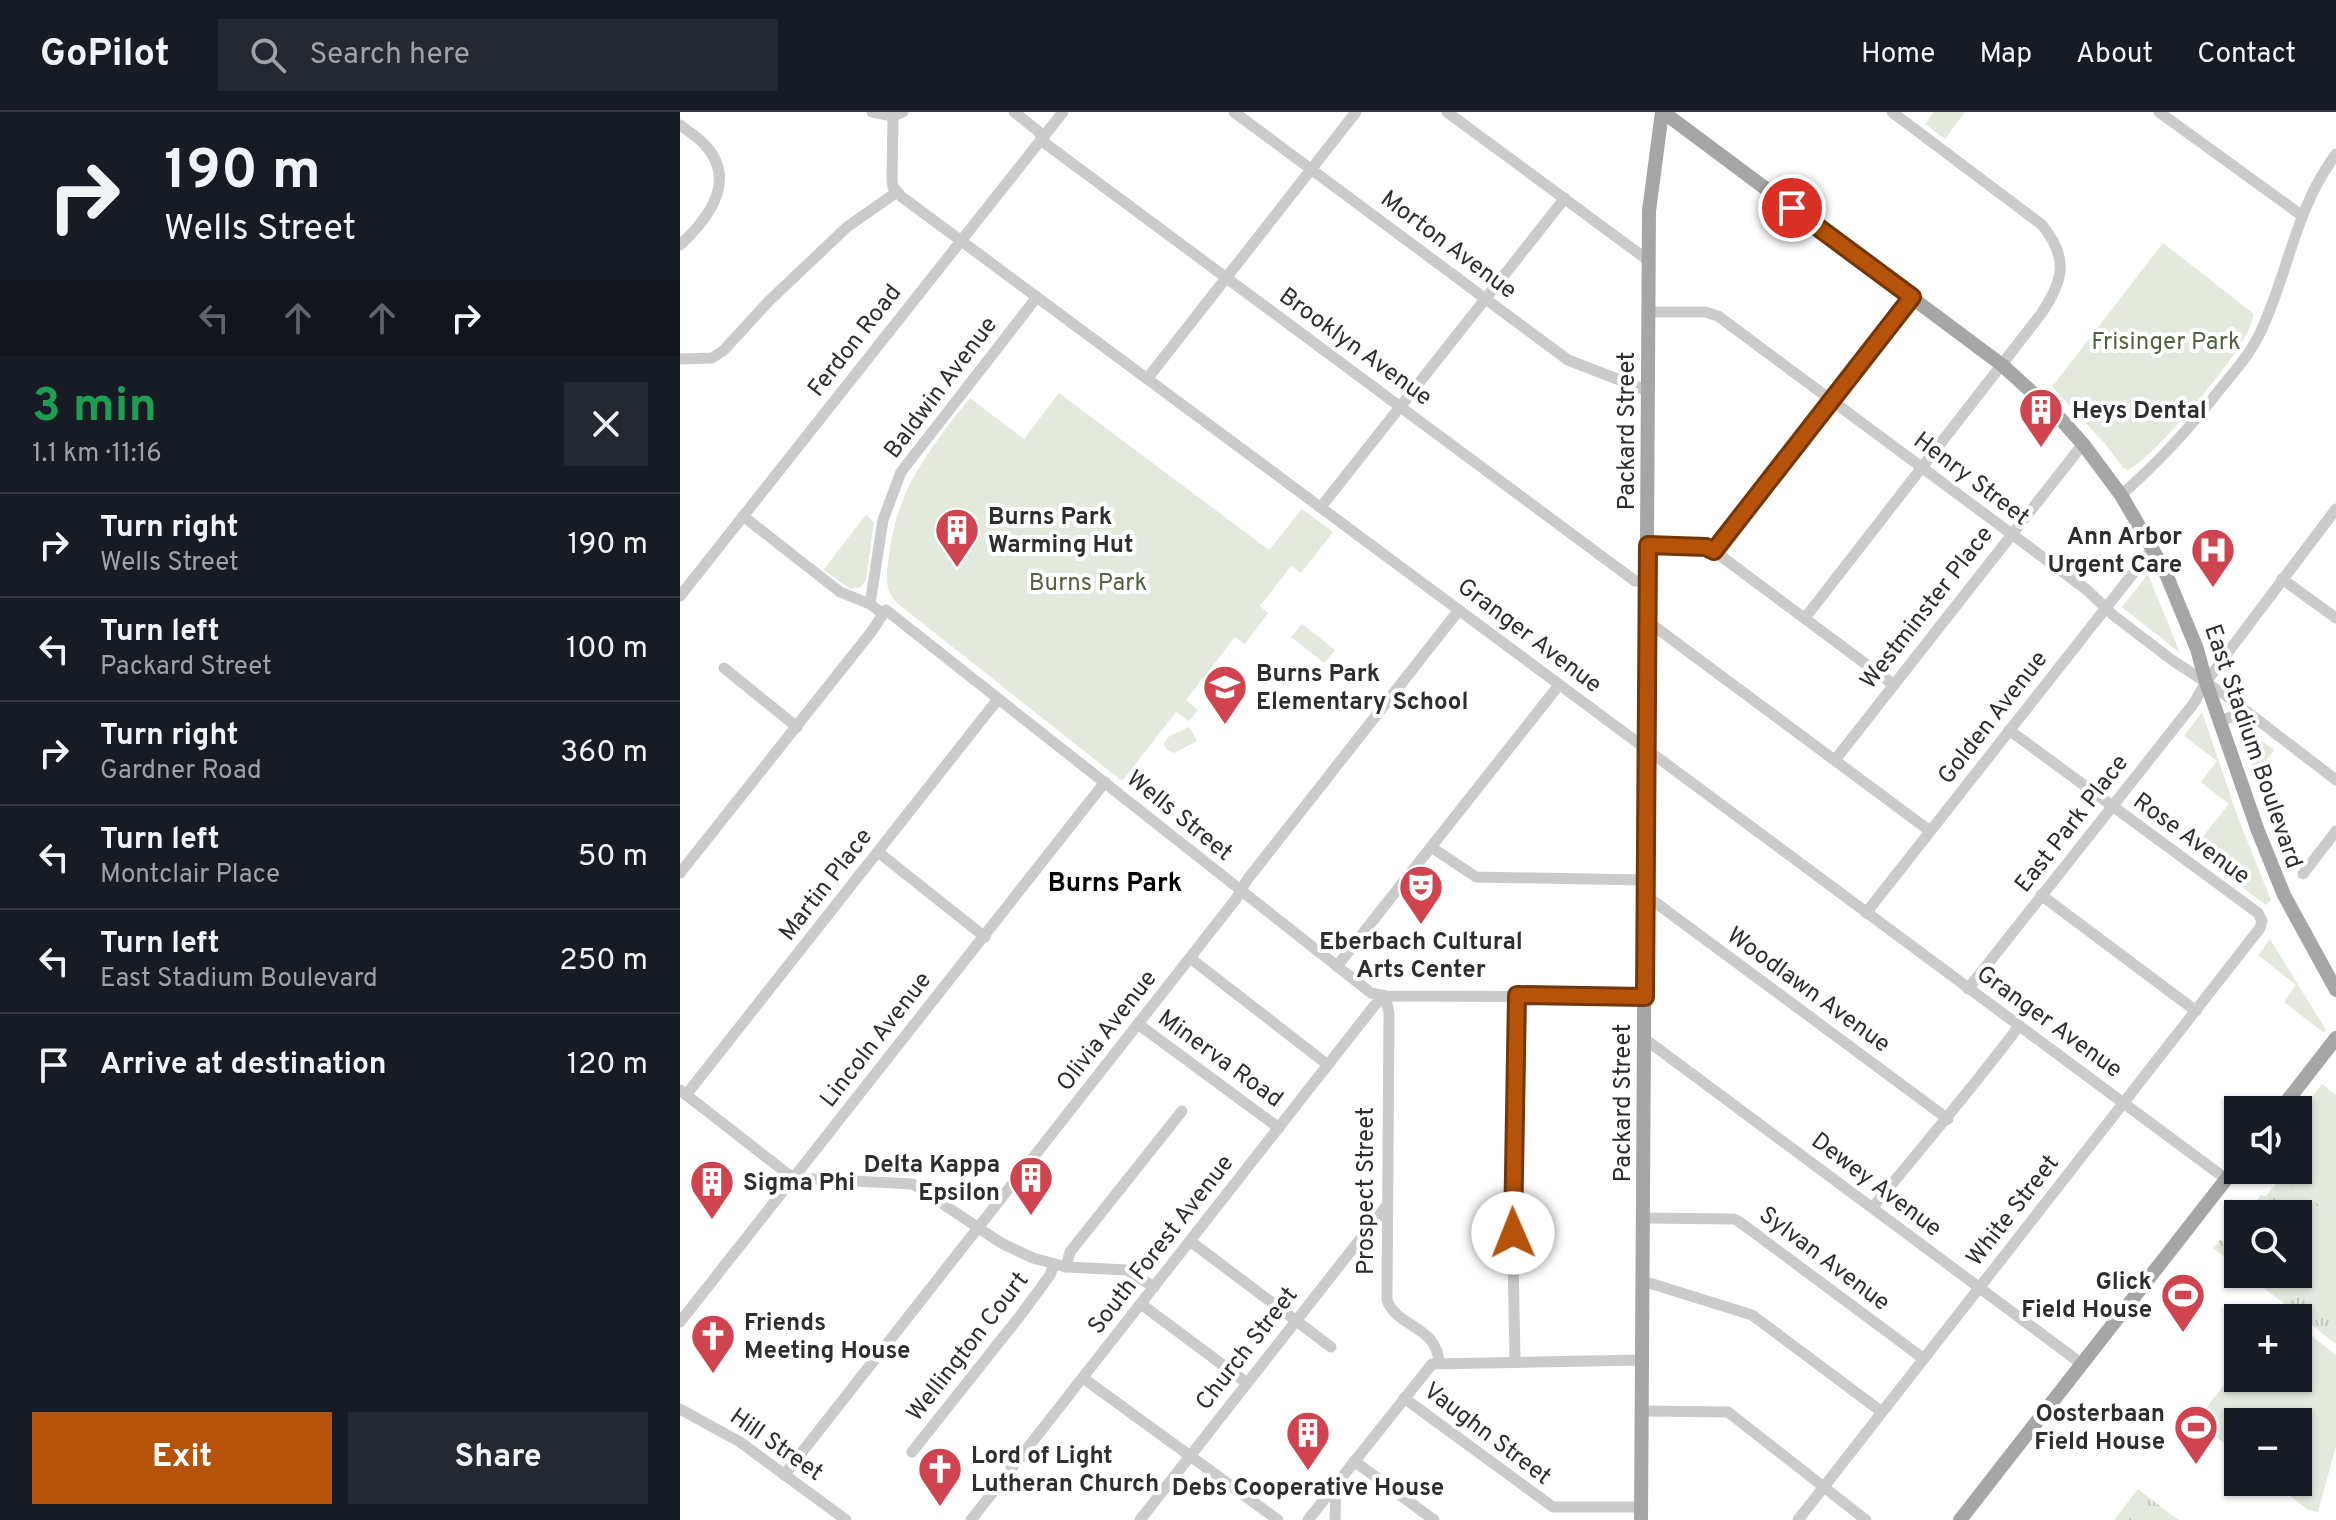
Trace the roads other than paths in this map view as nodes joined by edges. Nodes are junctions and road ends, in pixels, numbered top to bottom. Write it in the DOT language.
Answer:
graph roads {
  1 [pos="872,112"];
  2 [pos="1014,112"];
  3 [pos="1063,112"];
  4 [pos="1234,112"];
  5 [pos="1356,112"];
  6 [pos="1447,112"];
  7 [pos="1663,112"];
  8 [pos="1892,112"];
  9 [pos="2159,112"];
  10 [pos="898,114"];
  11 [pos="680,125"];
  12 [pos="1042,138"];
  13 [pos="2336,154"];
  14 [pos="1312,169"];
  15 [pos="897,192"];
  16 [pos="1565,198"];
  17 [pos="2301,215"];
  18 [pos="961,241"];
  19 [pos="680,245"];
  20 [pos="1649,261"];
  21 [pos="1226,278"];
  22 [pos="1037,297"];
  23 [pos="1912,297"];
  24 [pos="1485,298"];
  25 [pos="1649,312"];
  26 [pos="680,359"];
  27 [pos="2002,365"];
  28 [pos="1147,379"];
  29 [pos="1648,391"];
  30 [pos="1831,401"];
  31 [pos="1400,406"];
  32 [pos="2083,444"];
  33 [pos="1922,467"];
  34 [pos="2121,495"];
  35 [pos="1321,507"];
  36 [pos="2336,509"];
  37 [pos="743,516"];
  38 [pos="2011,534"];
  39 [pos="1648,545"];
  40 [pos="2153,548"];
  41 [pos="1714,551"];
  42 [pos="2282,579"];
  43 [pos="1647,582"];
  44 [pos="680,596"];
  45 [pos="870,604"];
  46 [pos="2106,607"];
  47 [pos="1459,610"];
  48 [pos="883,614"];
  49 [pos="1805,618"];
  50 [pos="2336,618"];
  51 [pos="1647,621"];
  52 [pos="724,668"];
  53 [pos="2206,682"];
  54 [pos="1559,685"];
  55 [pos="1894,685"];
  56 [pos="998,699"];
  57 [pos="2254,719"];
  58 [pos="2220,721"];
  59 [pos="797,727"];
  60 [pos="2009,730"];
  61 [pos="1646,747"];
  62 [pos="1835,760"];
  63 [pos="2336,780"];
  64 [pos="1105,782"];
  65 [pos="2112,806"];
  66 [pos="1930,831"];
  67 [pos="2336,831"];
  68 [pos="1431,847"];
  69 [pos="878,852"];
  70 [pos="680,873"];
  71 [pos="2303,874"];
  72 [pos="1644,887"];
  73 [pos="1240,891"];
  74 [pos="2041,895"];
  75 [pos="1866,913"];
  76 [pos="2260,928"];
  77 [pos="985,937"];
  78 [pos="1190,958"];
  79 [pos="1337,966"];
  80 [pos="1968,989"];
  81 [pos="2336,990"];
  82 [pos="1517,995"];
  83 [pos="1385,996"];
  84 [pos="1645,997"];
  85 [pos="2196,1011"];
  86 [pos="1138,1024"];
  87 [pos="2019,1026"];
  88 [pos="2336,1038"];
  89 [pos="1645,1039"];
  90 [pos="1328,1065"];
  91 [pos="683,1093"];
  92 [pos="2291,1096"];
  93 [pos="2124,1103"];
  94 [pos="1182,1111"];
  95 [pos="1948,1119"];
  96 [pos="1279,1128"];
  97 [pos="793,1178"];
  98 [pos="2224,1178"];
  99 [pos="2224,1182"];
  100 [pos="1387,1205"];
  101 [pos="1873,1207"];
  102 [pos="1643,1218"];
  103 [pos="978,1227"];
  104 [pos="1190,1241"];
  105 [pos="1060,1266"];
  106 [pos="1643,1281"];
  107 [pos="1154,1287"];
  108 [pos="1979,1288"];
  109 [pos="1141,1304"];
  110 [pos="1295,1319"];
  111 [pos="680,1322"];
  112 [pos="1331,1347"];
  113 [pos="1924,1359"];
  114 [pos="1515,1360"];
  115 [pos="1641,1360"];
  116 [pos="1439,1363"];
  117 [pos="2082,1364"];
  118 [pos="1083,1378"];
  119 [pos="1247,1383"];
  120 [pos="1404,1398"];
  121 [pos="680,1409"];
  122 [pos="1643,1411"];
  123 [pos="1882,1412"];
  124 [pos="912,1452"];
  125 [pos="1190,1456"];
  126 [pos="1354,1461"];
  127 [pos="784,1475"];
  128 [pos="1336,1484"];
  129 [pos="1824,1487"];
  130 [pos="1641,1514"];
  131 [pos="846,1520"];
  132 [pos="971,1520"];
  133 [pos="1140,1520"];
  134 [pos="1278,1520"];
  135 [pos="1308,1520"];
  136 [pos="1335,1520"];
  137 [pos="1434,1520"];
  138 [pos="1798,1520"];
  139 [pos="1866,1520"];
  140 [pos="1960,1520"];
  1 -- 10 [label="street"];
  2 -- 12 [label="street, Brooklyn Avenue"];
  3 -- 12 [label="street, Ferdon Road"];
  4 -- 14 [label="street, Morton Avenue"];
  5 -- 14 [label="street"];
  6 -- 16 [label="street"];
  7 -- 20 [label="main road, Packard Street"];
  7 -- 23 [label="main road, East Stadium Boulevard"];
  8 -- 27 [label="street"];
  9 -- 17 [label="street"];
  10 -- 15 [label="street"];
  11 -- 19 [label="street"];
  12 -- 18 [label="street, Ferdon Road"];
  12 -- 21 [label="street, Brooklyn Avenue"];
  13 -- 17 [label="street"];
  14 -- 21 [label="street"];
  14 -- 24 [label="street, Morton Avenue"];
  15 -- 18 [label="street, Granger Avenue"];
  15 -- 26 [label="street"];
  16 -- 20 [label="street"];
  16 -- 24 [label="street"];
  17 -- 34 [label="street"];
  18 -- 22 [label="street, Granger Avenue"];
  18 -- 37 [label="street, Ferdon Road"];
  20 -- 25 [label="main road, Packard Street"];
  21 -- 28 [label="street"];
  21 -- 31 [label="street, Brooklyn Avenue"];
  22 -- 28 [label="street, Granger Avenue"];
  22 -- 45 [label="street, Baldwin Avenue"];
  23 -- 27 [label="main road, East Stadium Boulevard"];
  23 -- 30 [label="street"];
  24 -- 29 [label="street, Morton Avenue"];
  24 -- 31 [label="street"];
  25 -- 29 [label="main road, Packard Street"];
  25 -- 30 [label="street, Henry Street"];
  27 -- 32 [label="main road, East Stadium Boulevard"];
  27 -- 33 [label="street"];
  28 -- 35 [label="street, Granger Avenue"];
  29 -- 39 [label="main road, Packard Street"];
  30 -- 33 [label="street, Henry Street"];
  30 -- 41 [label="street"];
  31 -- 35 [label="street"];
  31 -- 43 [label="street, Brooklyn Avenue"];
  32 -- 34 [label="main road, East Stadium Boulevard"];
  32 -- 38 [label="street, Westminster Place"];
  33 -- 38 [label="street, Henry Street"];
  33 -- 49 [label="street"];
  34 -- 40 [label="main road, East Stadium Boulevard"];
  35 -- 47 [label="street, Granger Avenue"];
  36 -- 42 [label="street, East Park Place"];
  37 -- 44 [label="street, Ferdon Road"];
  37 -- 45 [label="street, Wells Street"];
  38 -- 46 [label="street, Henry Street"];
  38 -- 55 [label="street, Westminster Place"];
  39 -- 41 [label="street"];
  39 -- 43 [label="main road, Packard Street"];
  40 -- 46 [label="street, Golden Avenue"];
  40 -- 53 [label="main road, East Stadium Boulevard"];
  41 -- 49 [label="street"];
  42 -- 50 [label="street"];
  42 -- 53 [label="street, East Park Place"];
  43 -- 51 [label="main road, Packard Street"];
  45 -- 48 [label="street, Wells Street"];
  46 -- 53 [label="street, Henry Street"];
  46 -- 60 [label="street, Golden Avenue"];
  47 -- 54 [label="street, Granger Avenue"];
  47 -- 73 [label="street, Olivia Avenue"];
  48 -- 56 [label="street, Wells Street"];
  48 -- 59 [label="street"];
  49 -- 55 [label="street"];
  51 -- 61 [label="main road, Packard Street"];
  51 -- 62 [label="street"];
  52 -- 59 [label="street"];
  53 -- 57 [label="street, Henry Street"];
  53 -- 58 [label="main road, East Stadium Boulevard"];
  53 -- 65 [label="street, East Park Place"];
  54 -- 61 [label="street, Granger Avenue"];
  54 -- 68 [label="street"];
  55 -- 62 [label="street, Westminster Place"];
  56 -- 64 [label="street, Wells Street"];
  56 -- 69 [label="street, Martin Place"];
  57 -- 58 [label="street"];
  57 -- 63 [label="street, Henry Street"];
  58 -- 81 [label="main road, East Stadium Boulevard"];
  59 -- 70 [label="street"];
  60 -- 65 [label="street, Rose Avenue"];
  60 -- 66 [label="street, Golden Avenue"];
  61 -- 72 [label="main road, Packard Street"];
  61 -- 75 [label="street, Granger Avenue"];
  62 -- 66 [label="street"];
  64 -- 73 [label="street, Wells Street"];
  64 -- 77 [label="street, Lincoln Avenue"];
  65 -- 74 [label="street, East Park Place"];
  65 -- 76 [label="street, Rose Avenue"];
  66 -- 75 [label="street, Golden Avenue"];
  67 -- 71 [label="street"];
  68 -- 72 [label="street"];
  68 -- 79 [label="street"];
  69 -- 77 [label="street"];
  69 -- 91 [label="street, Martin Place"];
  72 -- 84 [label="main road, Packard Street"];
  72 -- 95 [label="street, Woodlawn Avenue"];
  73 -- 78 [label="street, Olivia Avenue"];
  73 -- 79 [label="street, Wells Street"];
  74 -- 80 [label="street, East Park Place"];
  74 -- 85 [label="street"];
  75 -- 80 [label="street, Granger Avenue"];
  76 -- 85 [label="street, White Street"];
  77 -- 97 [label="street, Lincoln Avenue"];
  78 -- 86 [label="street, Olivia Avenue"];
  78 -- 90 [label="street"];
  79 -- 83 [label="street, Wells Street"];
  80 -- 87 [label="street, Granger Avenue"];
  82 -- 83 [label="street, Wells Street"];
  82 -- 84 [label="street, Wells Street"];
  82 -- 114 [label="street"];
  83 -- 90 [label="street, South Forest Avenue"];
  83 -- 100 [label="street, Prospect Street"];
  84 -- 89 [label="main road, Packard Street"];
  85 -- 93 [label="street, White Street"];
  86 -- 96 [label="street, Minerva Road"];
  86 -- 103 [label="street, Olivia Avenue"];
  87 -- 93 [label="street, Granger Avenue"];
  87 -- 95 [label="street"];
  88 -- 92 [label="main road"];
  89 -- 101 [label="street, Dewey Avenue"];
  89 -- 102 [label="main road, Packard Street"];
  90 -- 96 [label="street, South Forest Avenue"];
  91 -- 97 [label="street"];
  93 -- 98 [label="street, Granger Avenue"];
  93 -- 108 [label="street, White Street"];
  94 -- 105 [label="street, Wellington Court"];
  95 -- 101 [label="street"];
  96 -- 104 [label="street, South Forest Avenue"];
  97 -- 103 [label="street"];
  97 -- 111 [label="street, Lincoln Avenue"];
  99 -- 117 [label="main road"];
  100 -- 110 [label="street, Church Street"];
  100 -- 116 [label="street, Prospect Street"];
  101 -- 108 [label="street, Dewey Avenue"];
  102 -- 106 [label="main road, Packard Street"];
  102 -- 113 [label="street, Sylvan Avenue"];
  103 -- 105 [label="street"];
  103 -- 127 [label="street, Olivia Avenue"];
  104 -- 107 [label="street, South Forest Avenue"];
  104 -- 110 [label="street"];
  105 -- 107 [label="street"];
  105 -- 124 [label="street, Wellington Court"];
  106 -- 115 [label="main road, Packard Street"];
  106 -- 123 [label="street"];
  107 -- 109 [label="street, South Forest Avenue"];
  108 -- 113 [label="street, White Street"];
  108 -- 117 [label="street, Dewey Avenue"];
  109 -- 118 [label="street, South Forest Avenue"];
  109 -- 119 [label="street"];
  110 -- 112 [label="street"];
  110 -- 119 [label="street, Church Street"];
  113 -- 123 [label="street, White Street"];
  114 -- 115 [label="street"];
  114 -- 116 [label="street"];
  115 -- 122 [label="main road, Packard Street"];
  116 -- 120 [label="street"];
  117 -- 140 [label="main road"];
  118 -- 125 [label="street"];
  118 -- 132 [label="street, South Forest Avenue"];
  119 -- 125 [label="street, Church Street"];
  120 -- 126 [label="street"];
  120 -- 130 [label="street, Vaughn Street"];
  121 -- 127 [label="street, Hill Street"];
  122 -- 129 [label="street"];
  122 -- 130 [label="main road, Packard Street"];
  123 -- 129 [label="street, White Street"];
  125 -- 133 [label="street, Church Street"];
  125 -- 134 [label="street"];
  126 -- 128 [label="street"];
  126 -- 137 [label="street"];
  127 -- 131 [label="street, Hill Street"];
  128 -- 135 [label="street"];
  128 -- 136 [label="street"];
  129 -- 138 [label="street, White Street"];
  129 -- 139 [label="street"];
}
